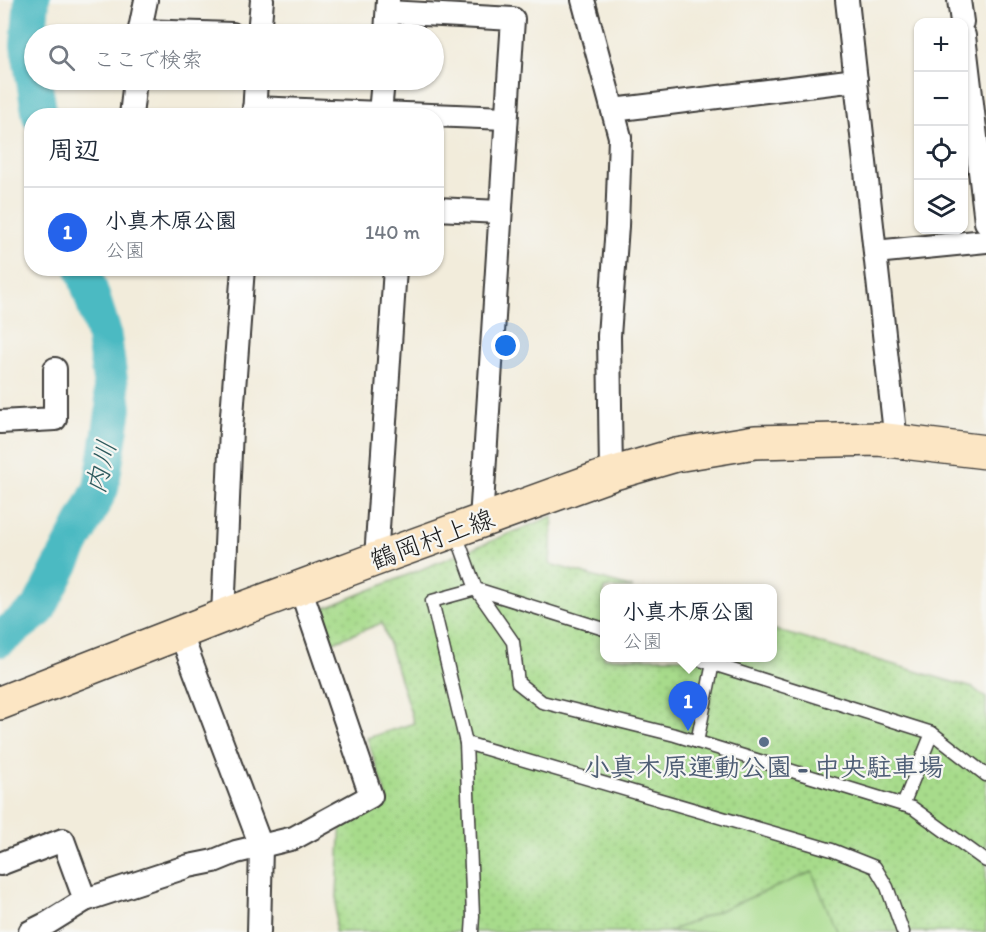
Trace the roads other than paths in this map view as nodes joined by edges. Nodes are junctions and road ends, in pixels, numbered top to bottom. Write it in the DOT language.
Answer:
graph roads {
  1 [pos="146,0"];
  2 [pos="262,0"];
  3 [pos="583,0"];
  4 [pos="847,0"];
  5 [pos="959,0"];
  6 [pos="388,6"];
  7 [pos="961,18"];
  8 [pos="142,24"];
  9 [pos="260,24"];
  10 [pos="387,24"];
  11 [pos="967,72"];
  12 [pos="856,80"];
  13 [pos="134,90"];
  14 [pos="255,90"];
  15 [pos="381,90"];
  16 [pos="132,108"];
  17 [pos="254,108"];
  18 [pos="380,108"];
  19 [pos="613,110"];
  20 [pos="444,116"];
  21 [pos="506,118"];
  22 [pos="444,209"];
  23 [pos="501,212"];
  24 [pos="986,222"];
  25 [pos="986,240"];
  26 [pos="875,252"];
  27 [pos="242,276"];
  28 [pos="394,276"];
  29 [pos="55,369"];
  30 [pos="0,422"];
  31 [pos="896,442"];
  32 [pos="986,452"];
  33 [pos="611,474"];
  34 [pos="468,526"];
  35 [pos="376,559"];
  36 [pos="300,587"];
  37 [pos="476,589"];
  38 [pos="223,616"];
  39 [pos="600,628"];
  40 [pos="180,632"];
  41 [pos="710,662"];
  42 [pos="713,663"];
  43 [pos="0,703"];
  44 [pos="932,733"];
  45 [pos="697,742"];
  46 [pos="466,743"];
  47 [pos="986,775"];
  48 [pos="903,806"];
  49 [pos="261,846"];
  50 [pos="986,861"];
  51 [pos="0,864"];
  52 [pos="85,900"];
  53 [pos="30,932"];
  54 [pos="259,932"];
  55 [pos="472,932"];
  56 [pos="903,932"];
  1 -- 8 [label="street"];
  2 -- 9 [label="street"];
  3 -- 19 [label="street"];
  4 -- 12 [label="street"];
  5 -- 7 [label="street"];
  6 -- 10 [label="street"];
  6 -- 21 [label="street"];
  11 -- 24 [label="street"];
  12 -- 19 [label="street"];
  12 -- 26 [label="street"];
  13 -- 16 [label="street"];
  14 -- 17 [label="street"];
  15 -- 18 [label="street"];
  19 -- 33 [label="street"];
  20 -- 21 [label="street"];
  21 -- 23 [label="street"];
  22 -- 23 [label="street"];
  23 -- 34 [label="street"];
  25 -- 26 [label="street"];
  26 -- 31 [label="street"];
  27 -- 38 [label="street"];
  28 -- 35 [label="street"];
  29 -- 30 [label="street"];
  31 -- 32 [label="main road, 鶴岡村上線"];
  31 -- 33 [label="main road, 鶴岡村上線"];
  33 -- 34 [label="main road, 鶴岡村上線"];
  34 -- 35 [label="main road, 鶴岡村上線"];
  34 -- 37 [label="lane"];
  35 -- 36 [label="main road, 鶴岡村上線"];
  36 -- 38 [label="main road, 鶴岡村上線"];
  36 -- 49 [label="street"];
  37 -- 39 [label="lane"];
  37 -- 45 [label="lane"];
  37 -- 46 [label="lane"];
  38 -- 40 [label="main road, 鶴岡村上線"];
  40 -- 43 [label="main road, 鶴岡村上線"];
  40 -- 49 [label="street"];
  41 -- 42 [label="lane"];
  42 -- 44 [label="lane"];
  42 -- 45 [label="lane"];
  44 -- 47 [label="lane"];
  44 -- 48 [label="lane"];
  45 -- 48 [label="lane"];
  46 -- 55 [label="lane"];
  46 -- 56 [label="lane"];
  48 -- 50 [label="lane"];
  49 -- 52 [label="street"];
  49 -- 54 [label="street"];
  51 -- 52 [label="street"];
  52 -- 53 [label="street"];
}
